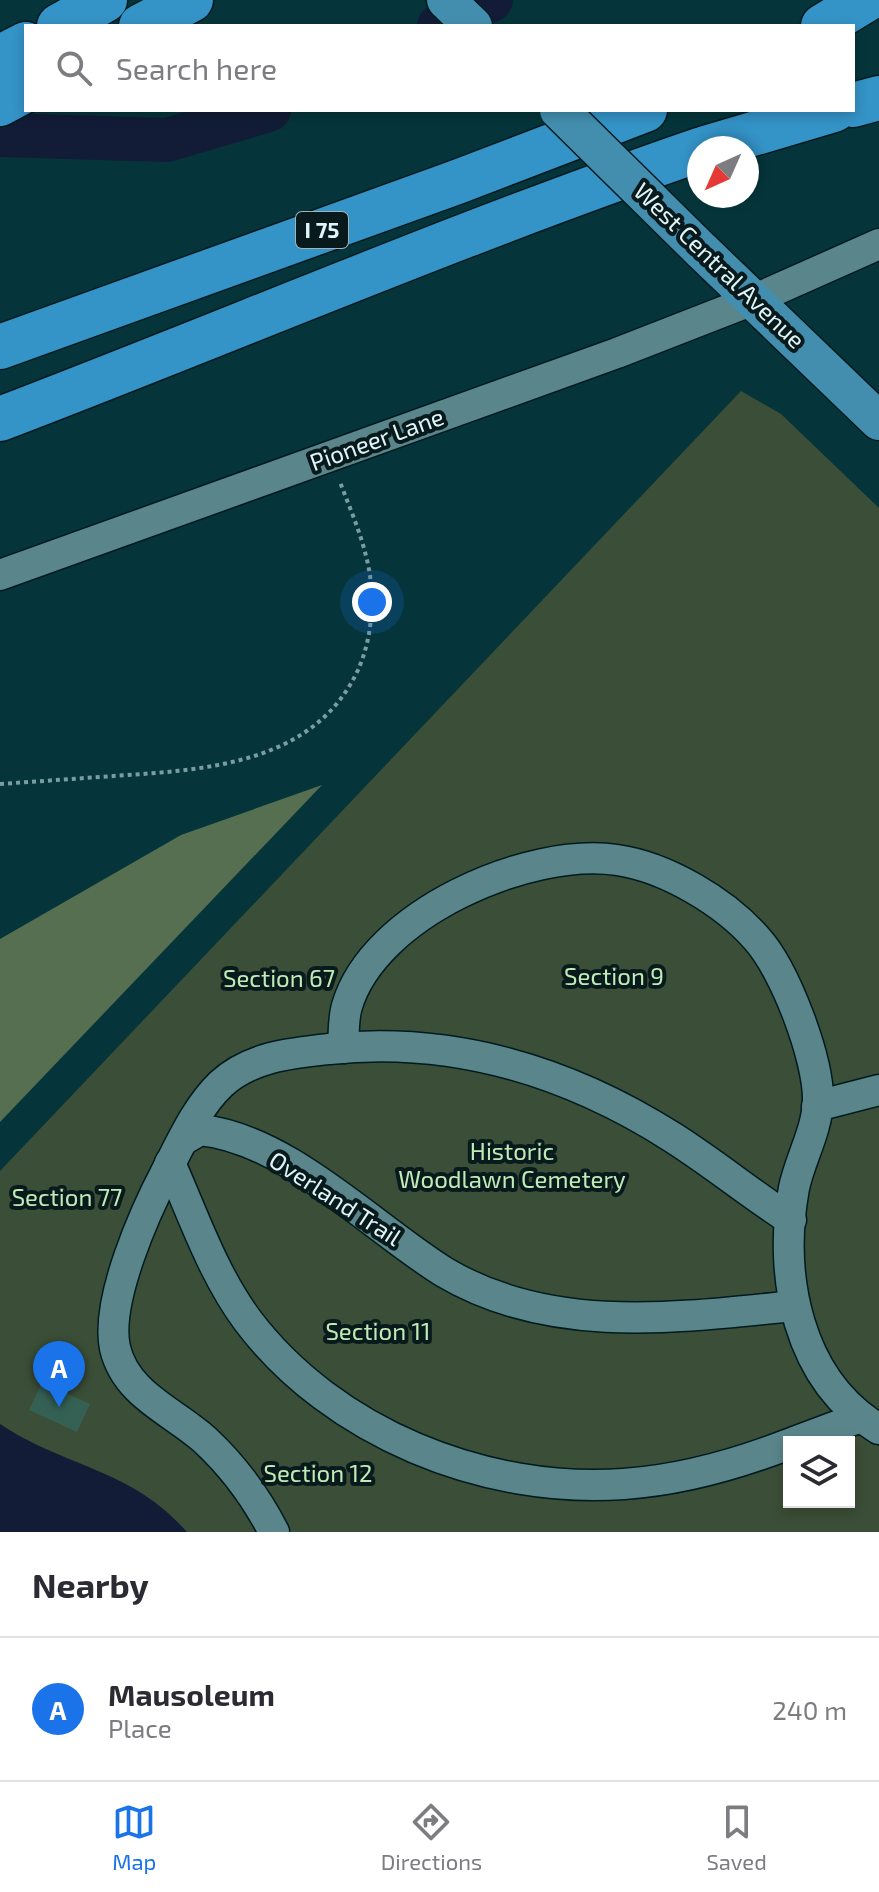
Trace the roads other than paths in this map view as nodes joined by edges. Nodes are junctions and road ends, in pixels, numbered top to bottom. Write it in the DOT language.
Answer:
graph roads {
  1 [pos="105,0"];
  2 [pos="191,0"];
  3 [pos="446,0"];
  4 [pos="866,0"];
  5 [pos="63,24"];
  6 [pos="145,24"];
  7 [pos="471,24"];
  8 [pos="826,24"];
  9 [pos="24,45"];
  10 [pos="0,57"];
  11 [pos="24,91"];
  12 [pos="879,98"];
  13 [pos="0,104"];
  14 [pos="855,104"];
  15 [pos="561,112"];
  16 [pos="640,112"];
  17 [pos="827,112"];
  18 [pos="746,136"];
  19 [pos="687,154"];
  20 [pos="879,244"];
  21 [pos="753,300"];
  22 [pos="0,347"];
  23 [pos="0,419"];
  24 [pos="879,421"];
  25 [pos="0,575"];
  26 [pos="343,1048"];
  27 [pos="879,1090"];
  28 [pos="817,1106"];
  29 [pos="177,1152"];
  30 [pos="791,1220"];
  31 [pos="793,1306"];
  32 [pos="870,1423"];
  33 [pos="819,1436"];
  34 [pos="783,1446"];
  35 [pos="274,1532"];
  1 -- 5 [label="highway"];
  2 -- 6 [label="highway"];
  3 -- 7 [label="main road"];
  4 -- 8 [label="highway"];
  9 -- 10 [label="highway"];
  11 -- 13 [label="highway"];
  12 -- 14 [label="highway"];
  15 -- 21 [label="main road, West Central Avenue, bridge"];
  16 -- 22 [label="highway, I 75"];
  17 -- 18 [label="highway"];
  19 -- 23 [label="highway"];
  20 -- 21 [label="street, Pioneer Lane"];
  21 -- 24 [label="main road, West Central Avenue"];
  21 -- 25 [label="street, Pioneer Lane"];
  26 -- 28 [label="street"];
  26 -- 29 [label="street"];
  26 -- 30 [label="street"];
  27 -- 28 [label="street"];
  28 -- 30 [label="street"];
  29 -- 31 [label="street, Overland Trail"];
  29 -- 34 [label="street"];
  29 -- 35 [label="street"];
  30 -- 31 [label="street"];
  31 -- 32 [label="street"];
  32 -- 33 [label="street"];
}
